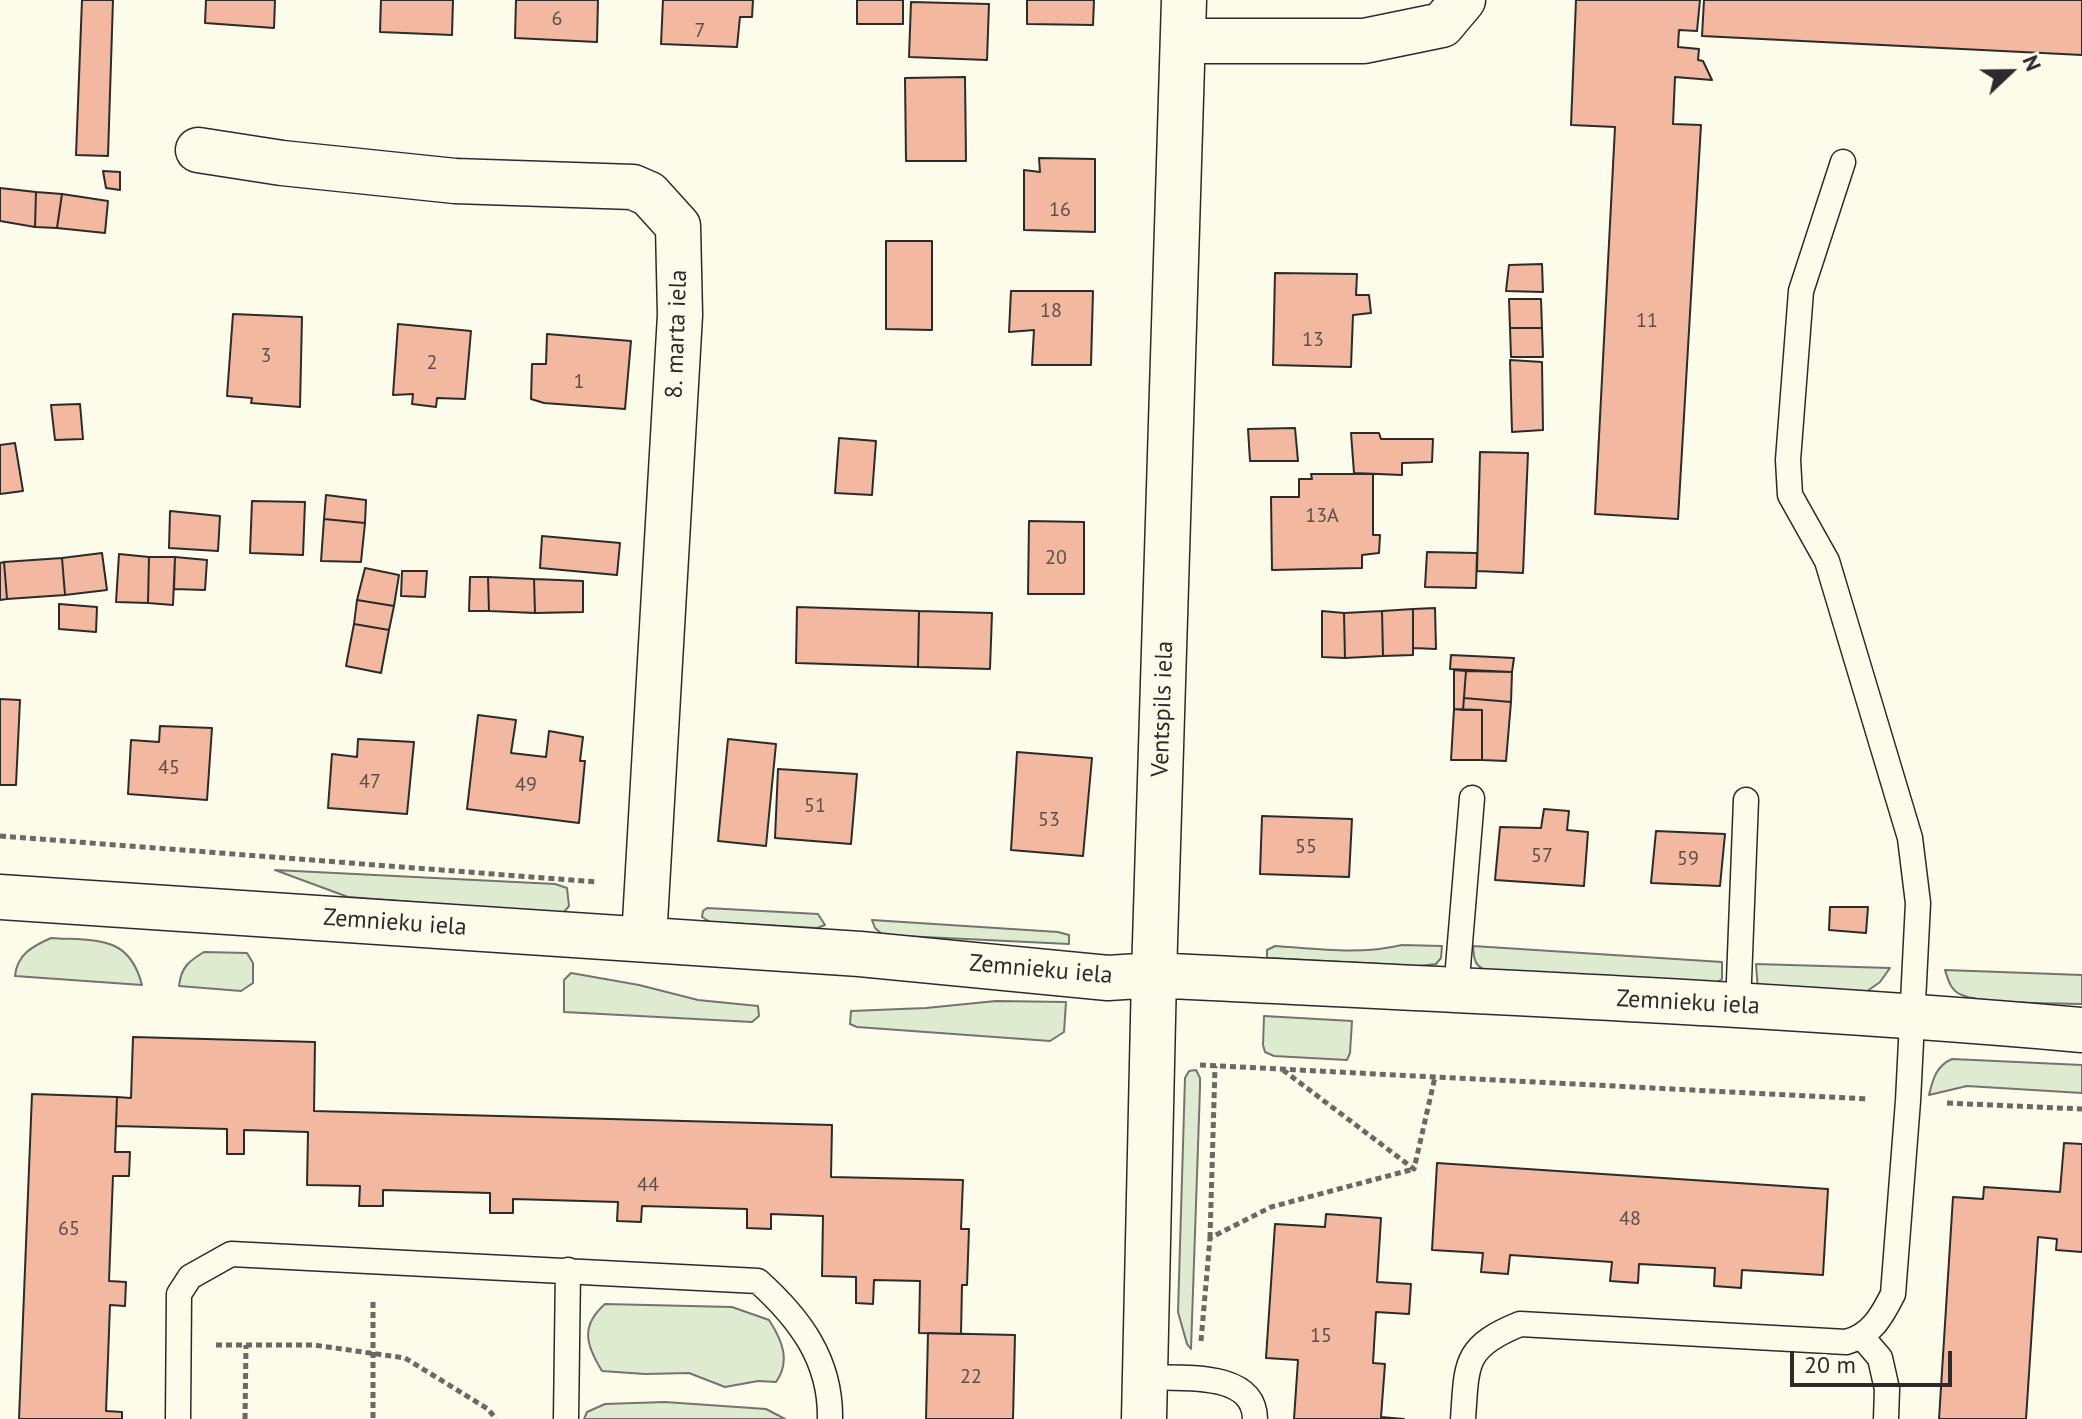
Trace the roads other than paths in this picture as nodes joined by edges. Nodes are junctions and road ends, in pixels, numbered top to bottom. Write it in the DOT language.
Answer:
graph roads {
  1 [pos="1463,0"];
  2 [pos="1184,21"];
  3 [pos="198,150"];
  4 [pos="1843,162"];
  5 [pos="1472,798"];
  6 [pos="1746,800"];
  7 [pos="0,897"];
  8 [pos="644,939"];
  9 [pos="1154,975"];
  10 [pos="1456,991"];
  11 [pos="1738,1006"];
  12 [pos="1913,1016"];
  13 [pos="2082,1030"];
  14 [pos="568,1270"];
  15 [pos="1863,1338"];
  16 [pos="1145,1398"];
  17 [pos="178,1419"];
  18 [pos="566,1419"];
  19 [pos="830,1419"];
  20 [pos="1255,1419"];
  21 [pos="1463,1419"];
  22 [pos="1886,1419"];
  1 -- 2 [label="street"];
  2 -- 9 [label="street, Ventspils iela"];
  3 -- 8 [label="street, 8. marta iela"];
  4 -- 12 [label="lane"];
  5 -- 10 [label="lane"];
  6 -- 11 [label="lane"];
  7 -- 8 [label="street, Zemnieku iela"];
  8 -- 9 [label="street, Zemnieku iela"];
  9 -- 10 [label="street, Zemnieku iela"];
  9 -- 16 [label="street, Ventspils iela"];
  10 -- 11 [label="street, Zemnieku iela"];
  11 -- 12 [label="street, Zemnieku iela"];
  12 -- 13 [label="street, Zemnieku iela"];
  12 -- 15 [label="lane"];
  14 -- 17 [label="lane"];
  14 -- 18 [label="lane"];
  14 -- 19 [label="lane"];
  15 -- 21 [label="lane"];
  15 -- 22 [label="lane"];
  16 -- 20 [label="lane"];
}
